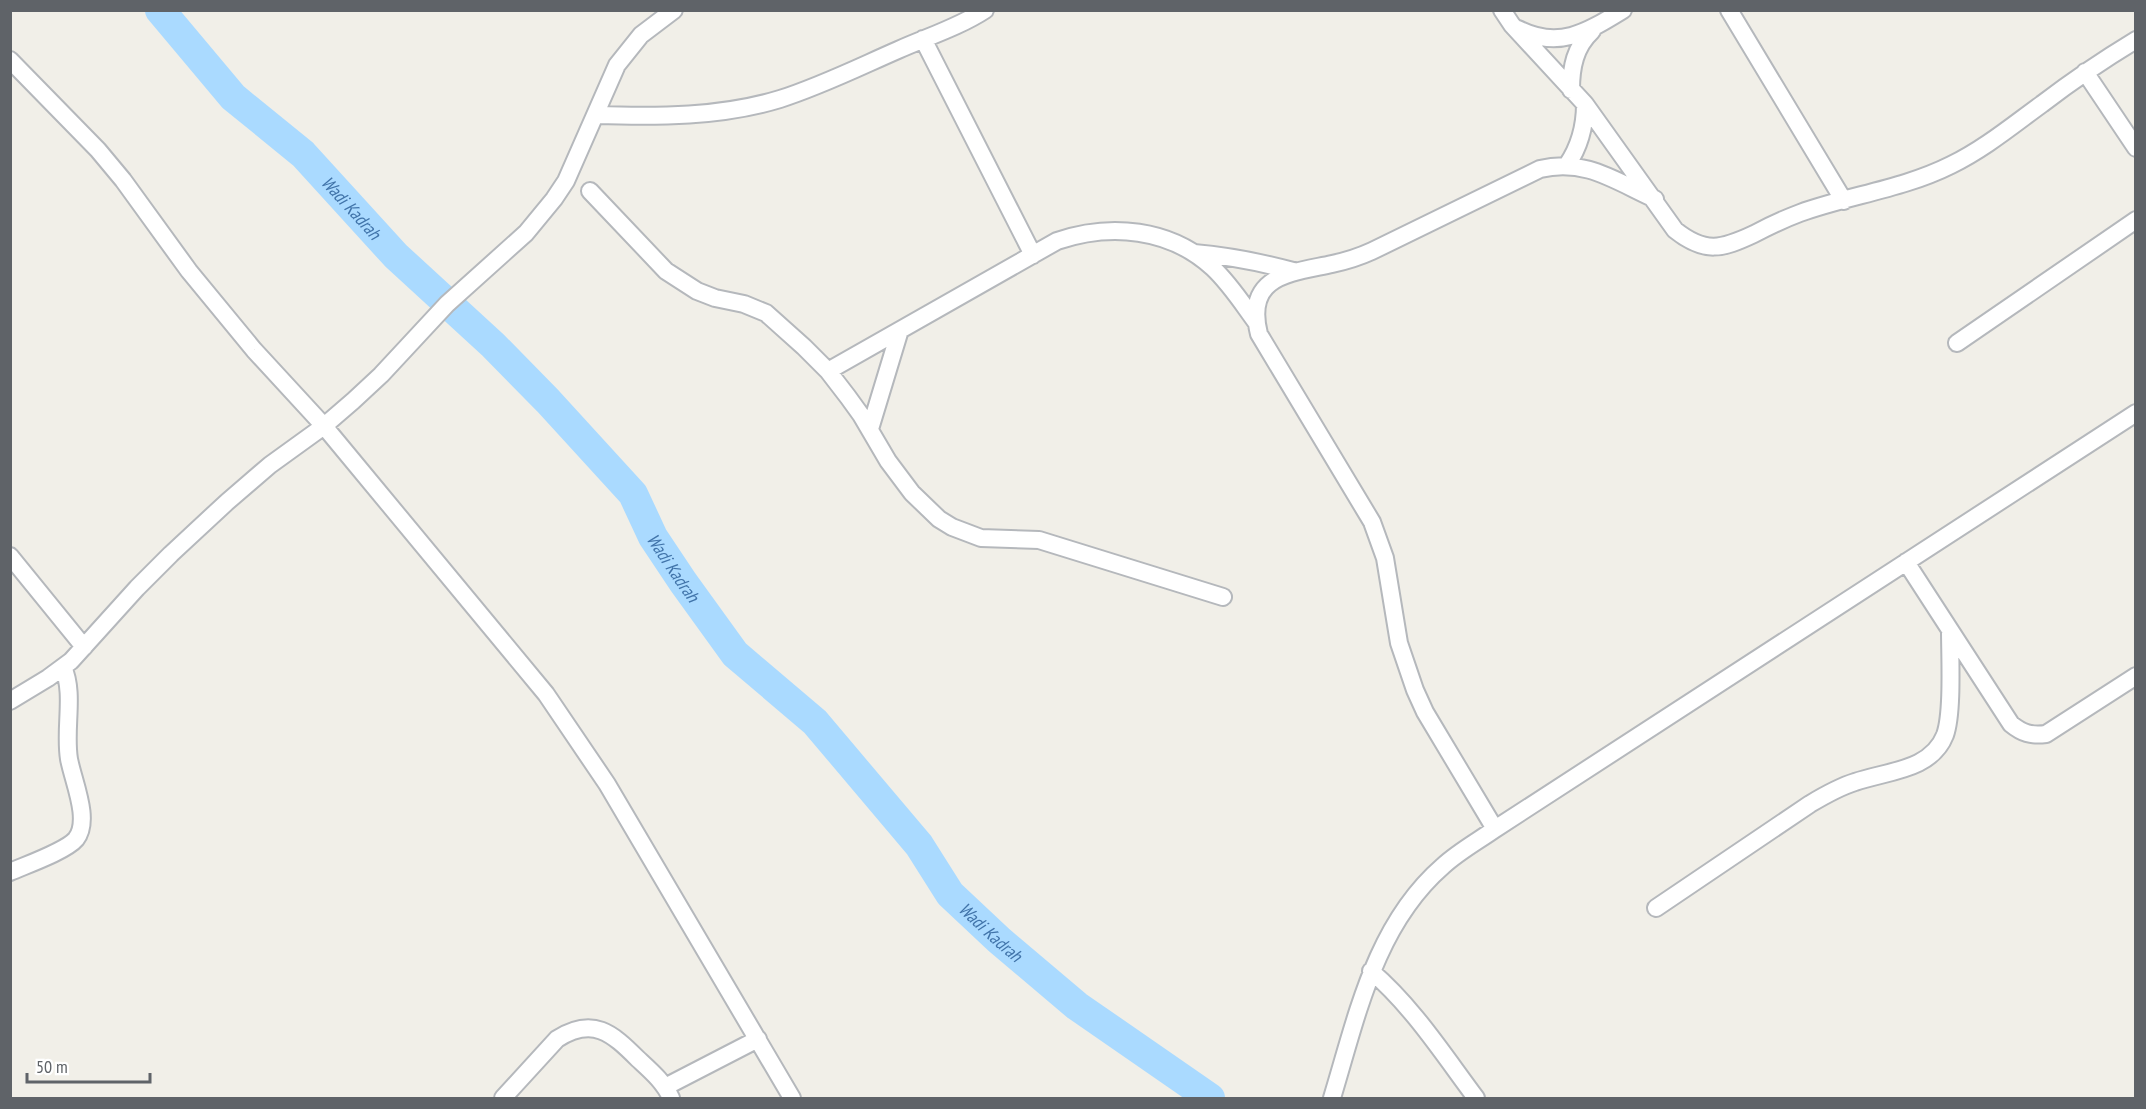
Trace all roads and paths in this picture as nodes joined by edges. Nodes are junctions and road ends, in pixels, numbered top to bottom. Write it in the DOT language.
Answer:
graph roads {
  1 [pos="674,10"];
  2 [pos="985,10"];
  3 [pos="1502,10"];
  4 [pos="1623,10"];
  5 [pos="1729,10"];
  6 [pos="1600,24"];
  7 [pos="1512,25"];
  8 [pos="923,39"];
  9 [pos="2136,40"];
  10 [pos="10,60"];
  11 [pos="2085,72"];
  12 [pos="1571,90"];
  13 [pos="1585,104"];
  14 [pos="596,116"];
  15 [pos="2136,148"];
  16 [pos="1567,165"];
  17 [pos="590,191"];
  18 [pos="1655,199"];
  19 [pos="1844,201"];
  20 [pos="2136,220"];
  21 [pos="1194,253"];
  22 [pos="1033,255"];
  23 [pos="1293,271"];
  24 [pos="1256,322"];
  25 [pos="900,330"];
  26 [pos="1957,343"];
  27 [pos="828,370"];
  28 [pos="2136,413"];
  29 [pos="324,426"];
  30 [pos="870,429"];
  31 [pos="10,556"];
  32 [pos="1906,562"];
  33 [pos="1223,597"];
  34 [pos="1950,630"];
  35 [pos="84,647"];
  36 [pos="63,667"];
  37 [pos="2136,676"];
  38 [pos="10,701"];
  39 [pos="1495,829"];
  40 [pos="10,872"];
  41 [pos="1656,908"];
  42 [pos="1371,971"];
  43 [pos="758,1039"];
  44 [pos="668,1093"];
  45 [pos="503,1098"];
  46 [pos="792,1098"];
  47 [pos="1332,1098"];
  48 [pos="1476,1098"];
  1 -- 14 [label="street"];
  2 -- 8 [label="street"];
  3 -- 7 [label="street"];
  4 -- 6 [label="street"];
  5 -- 19 [label="street"];
  6 -- 7 [label="street"];
  6 -- 12 [label="street"];
  7 -- 12 [label="street"];
  8 -- 14 [label="street"];
  8 -- 22 [label="street"];
  9 -- 11 [label="street"];
  10 -- 29 [label="street"];
  11 -- 15 [label="street"];
  11 -- 19 [label="street"];
  12 -- 13 [label="street"];
  13 -- 16 [label="street"];
  13 -- 18 [label="street"];
  14 -- 29 [label="street"];
  16 -- 18 [label="street"];
  16 -- 23 [label="street"];
  17 -- 27 [label="street"];
  18 -- 19 [label="street"];
  20 -- 26 [label="street"];
  21 -- 22 [label="street"];
  21 -- 23 [label="street"];
  21 -- 24 [label="street"];
  22 -- 25 [label="street"];
  23 -- 24 [label="street"];
  24 -- 39 [label="street"];
  25 -- 27 [label="street"];
  25 -- 30 [label="street"];
  27 -- 30 [label="street"];
  28 -- 32 [label="street"];
  29 -- 35 [label="street"];
  29 -- 43 [label="street"];
  30 -- 33 [label="street"];
  31 -- 35 [label="street"];
  32 -- 34 [label="street"];
  32 -- 39 [label="street"];
  34 -- 37 [label="street"];
  34 -- 41 [label="street"];
  35 -- 36 [label="street"];
  36 -- 38 [label="street"];
  36 -- 40 [label="street"];
  39 -- 42 [label="street"];
  42 -- 47 [label="street"];
  42 -- 48 [label="street"];
  43 -- 44 [label="street"];
  43 -- 46 [label="street"];
  44 -- 45 [label="street"];
}
